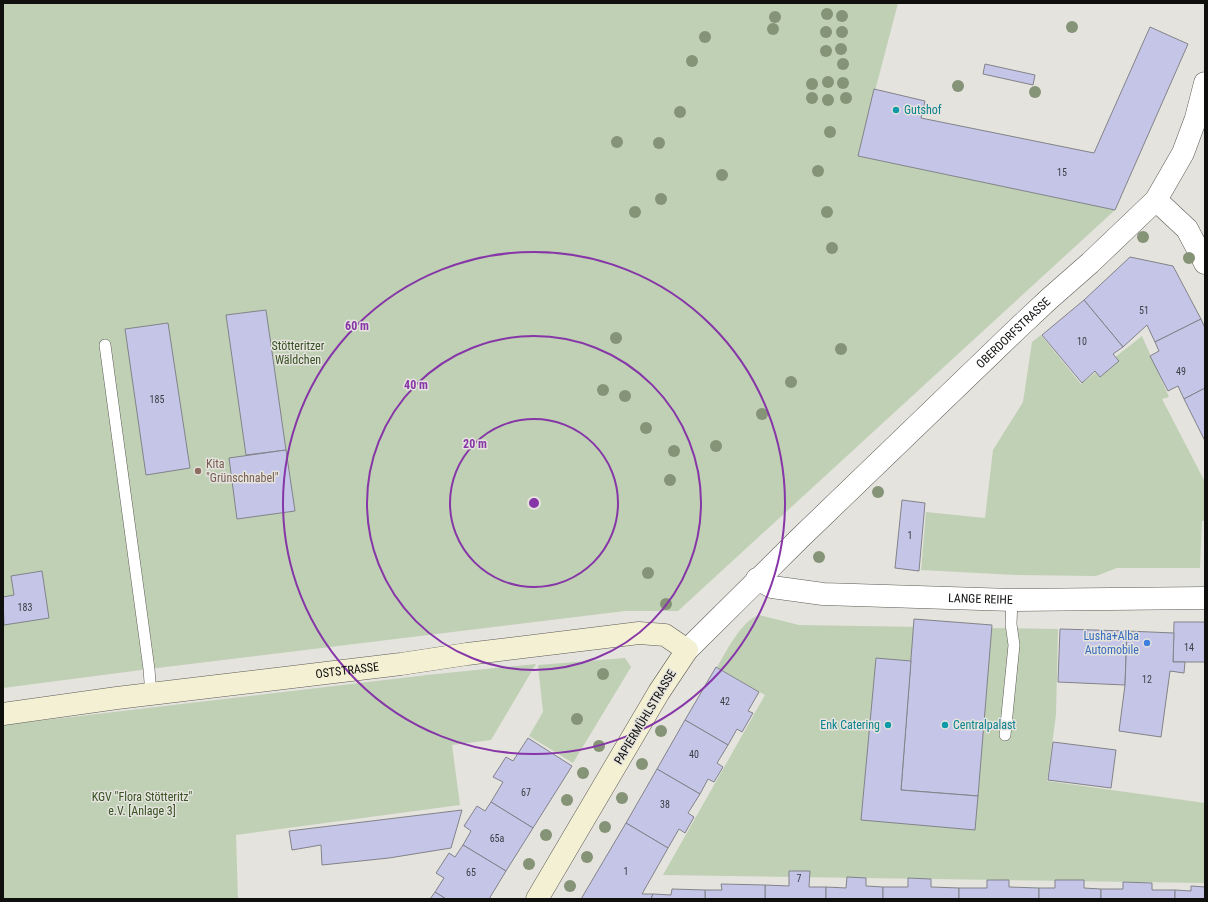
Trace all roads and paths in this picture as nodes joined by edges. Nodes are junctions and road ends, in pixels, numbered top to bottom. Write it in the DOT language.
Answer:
graph roads {
  1 [pos="1205,83"];
  2 [pos="1156,200"];
  3 [pos="1205,262"];
  4 [pos="105,345"];
  5 [pos="781,557"];
  6 [pos="757,579"];
  7 [pos="1205,598"];
  8 [pos="1012,600"];
  9 [pos="687,650"];
  10 [pos="152,695"];
  11 [pos="3,714"];
  12 [pos="1005,735"];
  13 [pos="537,899"];
  1 -- 2 [label="street, OBERDORFSTRASSE"];
  2 -- 3 [label="street"];
  2 -- 5 [label="street, OBERDORFSTRASSE"];
  4 -- 10 [label="lane"];
  5 -- 6 [label="street, PAPIERMÜHLSTRASSE"];
  6 -- 8 [label="street, LANGE REIHE"];
  6 -- 9 [label="street, PAPIERMÜHLSTRASSE"];
  7 -- 8 [label="street, LANGE REIHE"];
  8 -- 12 [label="lane"];
  9 -- 10 [label="street, OSTSTRASSE"];
  9 -- 13 [label="street, PAPIERMÜHLSTRASSE"];
  10 -- 11 [label="street, OSTSTRASSE"];
}
